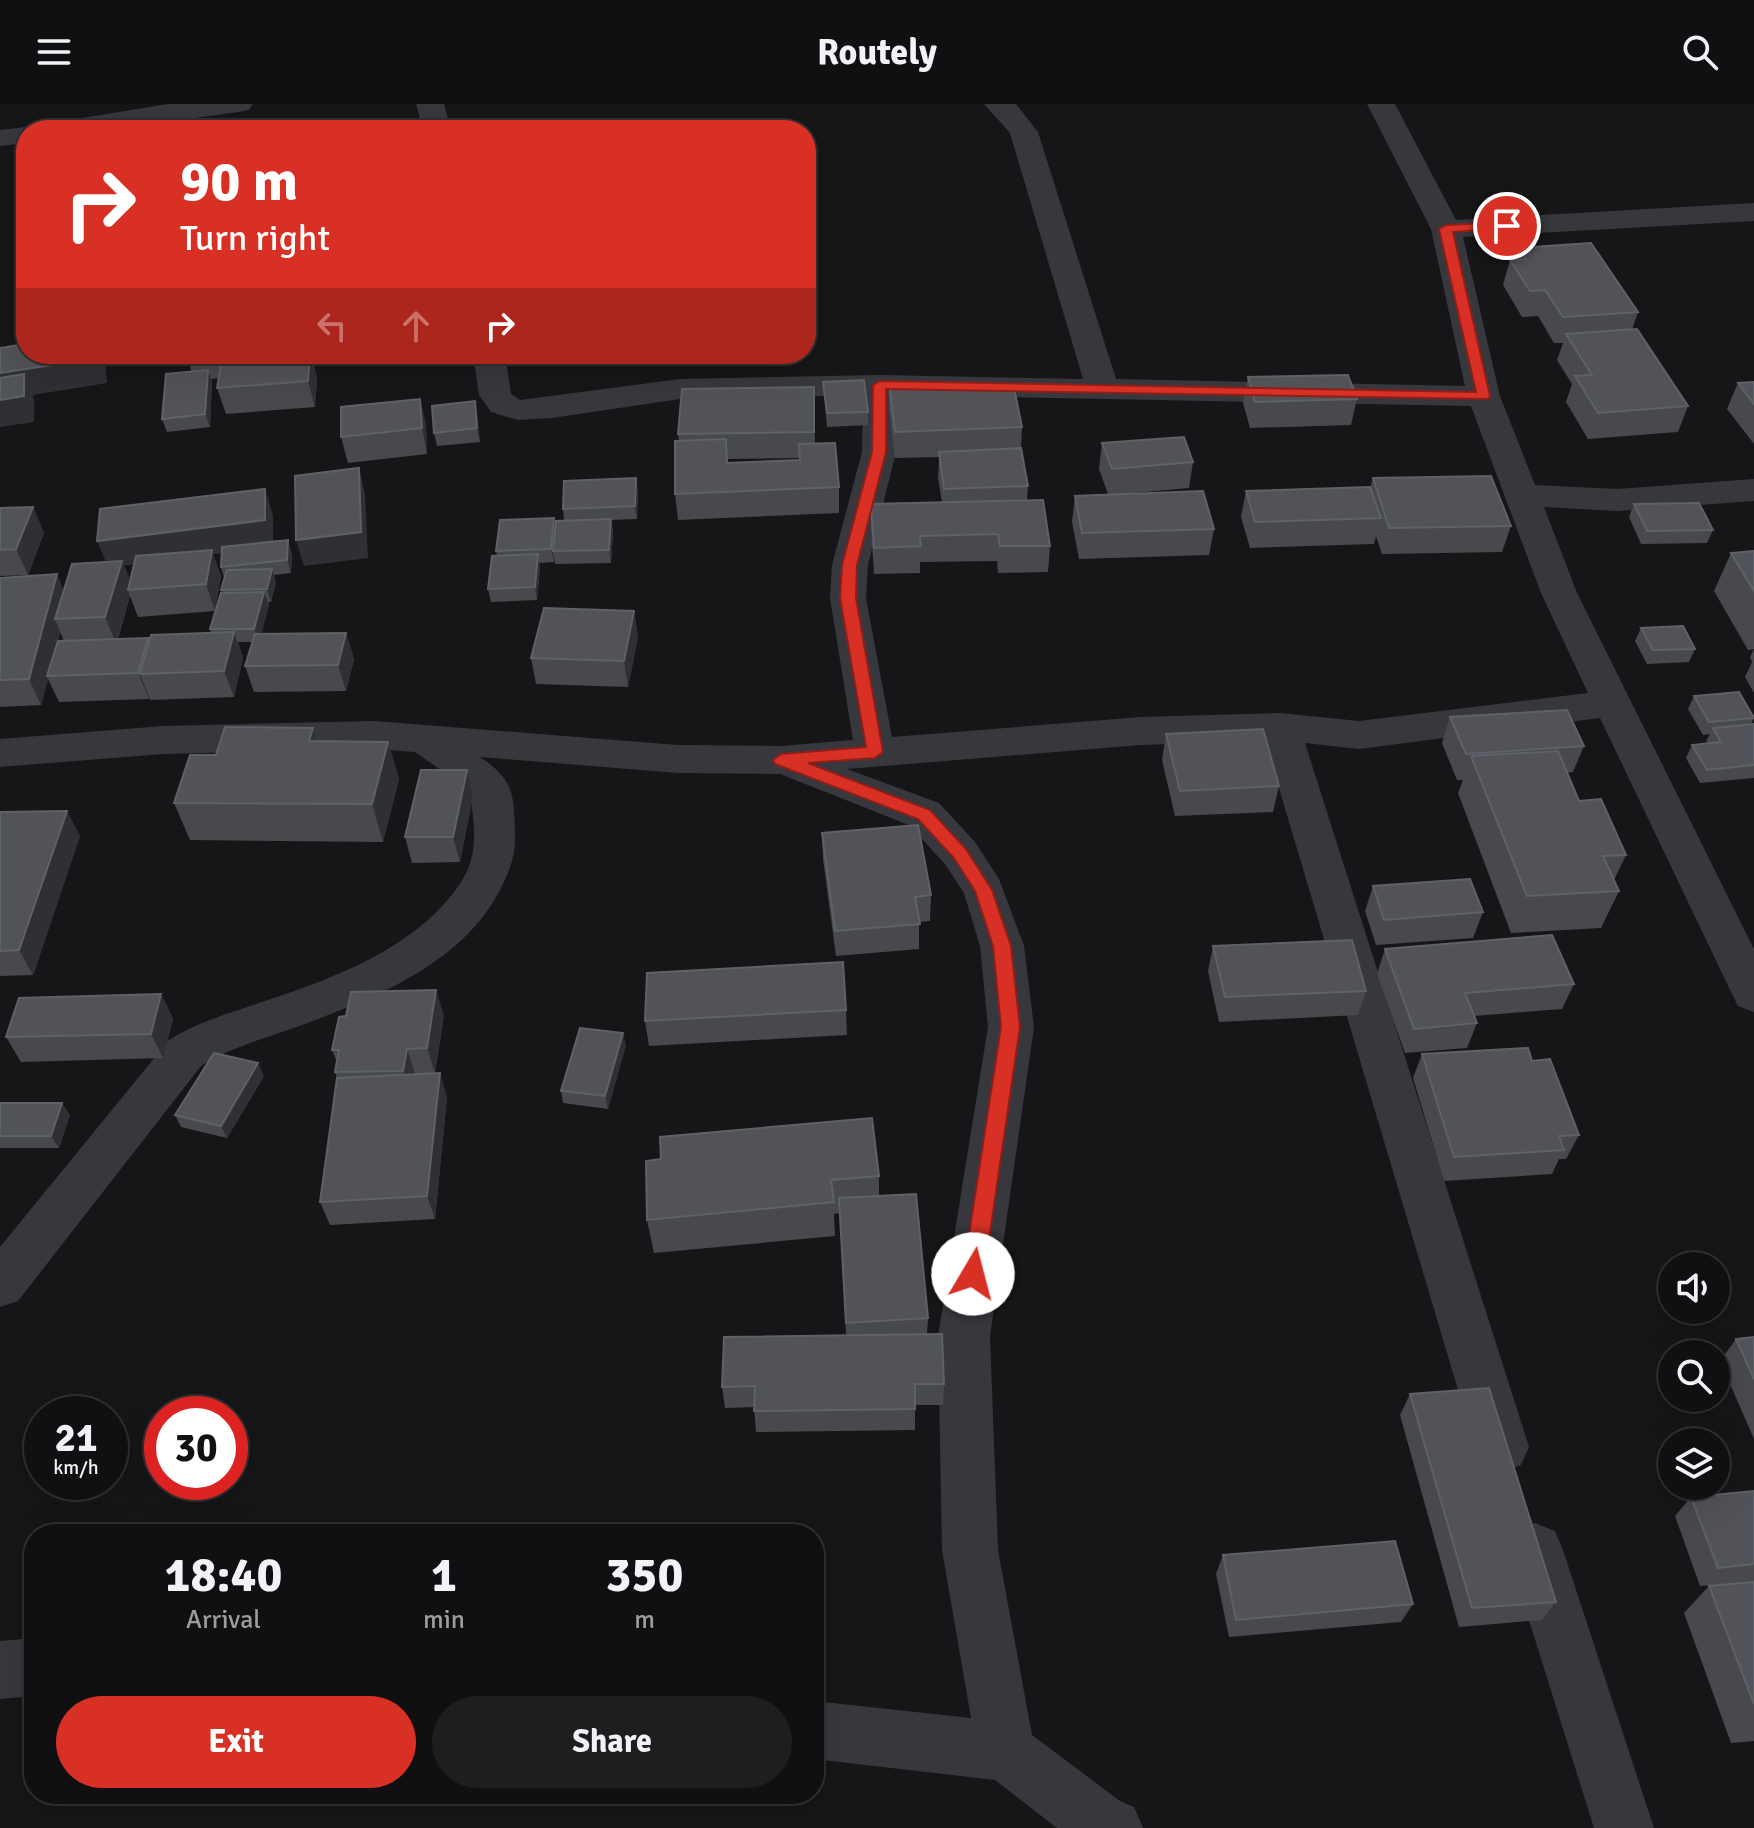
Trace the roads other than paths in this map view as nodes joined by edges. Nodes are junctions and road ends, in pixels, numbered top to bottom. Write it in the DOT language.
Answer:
graph roads {
  1 [pos="239,104"];
  2 [pos="998,104"];
  3 [pos="1381,104"];
  4 [pos="115,120"];
  5 [pos="1754,212"];
  6 [pos="1446,229"];
  7 [pos="490,364"];
  8 [pos="880,385"];
  9 [pos="1103,390"];
  10 [pos="1484,396"];
  11 [pos="1754,490"];
  12 [pos="1524,495"];
  13 [pos="1611,703"];
  14 [pos="1280,727"];
  15 [pos="424,739"];
  16 [pos="875,752"];
  17 [pos="0,753"];
  18 [pos="781,760"];
  19 [pos="1754,994"];
  20 [pos="0,1285"];
  21 [pos="24,1668"];
  22 [pos="0,1670"];
  23 [pos="824,1731"];
  24 [pos="1006,1752"];
  25 [pos="1113,1828"];
  26 [pos="1624,1828"];
  1 -- 4 [label="street"];
  2 -- 9 [label="street"];
  3 -- 6 [label="street"];
  5 -- 6 [label="street"];
  6 -- 10 [label="street"];
  7 -- 8 [label="street"];
  8 -- 9 [label="street"];
  8 -- 16 [label="street"];
  9 -- 10 [label="street"];
  10 -- 12 [label="street"];
  11 -- 12 [label="street"];
  12 -- 13 [label="street"];
  13 -- 14 [label="street"];
  13 -- 19 [label="street"];
  14 -- 16 [label="street"];
  14 -- 26 [label="street"];
  15 -- 17 [label="street"];
  15 -- 18 [label="street"];
  15 -- 20 [label="street"];
  16 -- 18 [label="street"];
  18 -- 24 [label="street"];
  21 -- 22 [label="street"];
  23 -- 24 [label="street"];
  24 -- 25 [label="street"];
}
